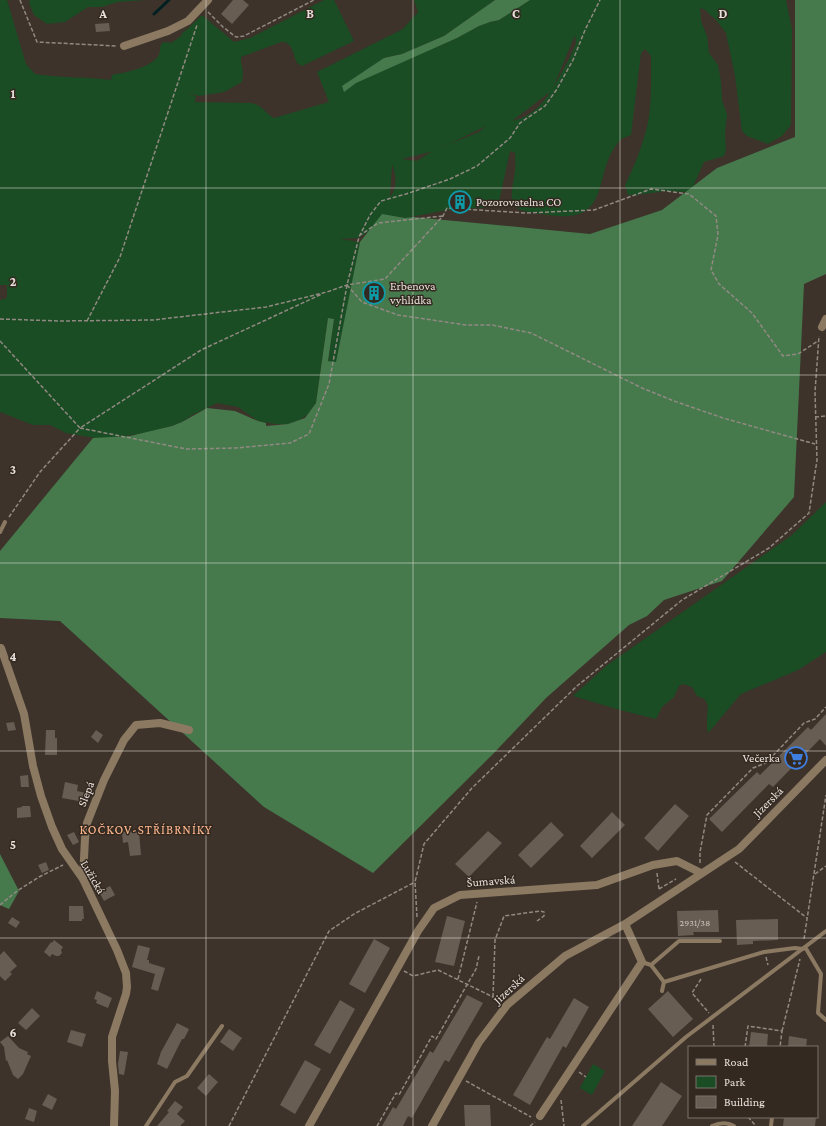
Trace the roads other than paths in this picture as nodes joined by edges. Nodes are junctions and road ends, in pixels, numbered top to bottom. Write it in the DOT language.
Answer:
graph roads {
  1 [pos="208,0"];
  2 [pos="124,46"];
  3 [pos="5,522"];
  4 [pos="0,532"];
  5 [pos="1,645"];
  6 [pos="190,730"];
  7 [pos="826,760"];
  8 [pos="701,873"];
  9 [pos="83,879"];
  10 [pos="625,924"];
  11 [pos="826,931"];
  12 [pos="720,941"];
  13 [pos="804,948"];
  14 [pos="642,962"];
  15 [pos="651,965"];
  16 [pos="664,982"];
  17 [pos="662,991"];
  18 [pos="826,1020"];
  19 [pos="222,1026"];
  20 [pos="538,1118"];
  21 [pos="114,1126"];
  22 [pos="146,1126"];
  23 [pos="309,1126"];
  24 [pos="432,1126"];
  25 [pos="583,1126"];
  26 [pos="712,1126"];
  27 [pos="734,1126"];
  1 -- 2 [label="street"];
  3 -- 4 [label="lane"];
  5 -- 9 [label="street, Lužická"];
  6 -- 9 [label="street, Slepá"];
  7 -- 8 [label="street, Jizerská"];
  8 -- 10 [label="street, Jizerská"];
  8 -- 23 [label="street, Šumavská"];
  9 -- 21 [label="street, Lužická"];
  10 -- 14 [label="street"];
  10 -- 24 [label="street, Jizerská"];
  11 -- 13 [label="lane"];
  12 -- 15 [label="lane"];
  13 -- 16 [label="lane"];
  13 -- 18 [label="lane"];
  13 -- 25 [label="lane"];
  14 -- 15 [label="lane"];
  14 -- 20 [label="street"];
  15 -- 16 [label="lane"];
  16 -- 17 [label="lane"];
  19 -- 22 [label="lane"];
  26 -- 27 [label="lane"];
}
